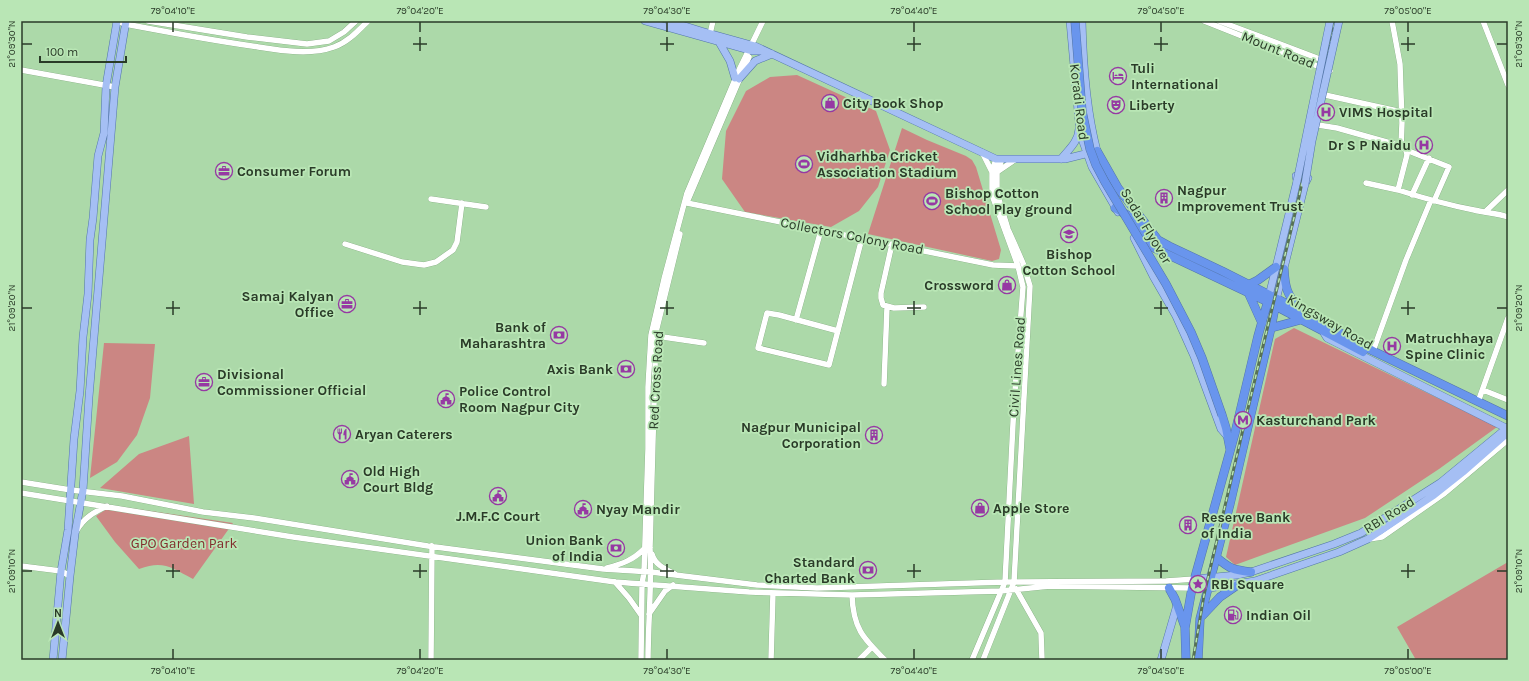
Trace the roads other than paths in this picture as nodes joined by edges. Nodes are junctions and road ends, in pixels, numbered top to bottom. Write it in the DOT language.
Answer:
graph roads {
  1 [pos="148,21"];
  2 [pos="356,21"];
  3 [pos="368,21"];
  4 [pos="645,21"];
  5 [pos="669,21"];
  6 [pos="714,21"];
  7 [pos="764,21"];
  8 [pos="767,21"];
  9 [pos="1070,21"];
  10 [pos="1075,21"];
  11 [pos="1078,21"];
  12 [pos="1082,21"];
  13 [pos="1204,21"];
  14 [pos="1219,21"];
  15 [pos="1328,21"];
  16 [pos="1340,21"];
  17 [pos="1392,21"];
  18 [pos="1483,21"];
  19 [pos="117,22"];
  20 [pos="126,23"];
  21 [pos="710,34"];
  22 [pos="719,42"];
  23 [pos="752,48"];
  24 [pos="772,54"];
  25 [pos="1318,63"];
  26 [pos="1331,68"];
  27 [pos="21,70"];
  28 [pos="737,78"];
  29 [pos="1508,85"];
  30 [pos="106,86"];
  31 [pos="115,87"];
  32 [pos="1325,95"];
  33 [pos="1402,112"];
  34 [pos="1079,122"];
  35 [pos="1318,125"];
  36 [pos="1403,148"];
  37 [pos="1097,151"];
  38 [pos="982,152"];
  39 [pos="1087,154"];
  40 [pos="999,158"];
  41 [pos="1016,158"];
  42 [pos="1061,158"];
  43 [pos="1429,158"];
  44 [pos="994,172"];
  45 [pos="1297,181"];
  46 [pos="1366,183"];
  47 [pos="1305,184"];
  48 [pos="1398,190"];
  49 [pos="1508,190"];
  50 [pos="1412,195"];
  51 [pos="432,198"];
  52 [pos="1432,201"];
  53 [pos="687,203"];
  54 [pos="462,204"];
  55 [pos="486,207"];
  56 [pos="1116,208"];
  57 [pos="1485,212"];
  58 [pos="1508,217"];
  59 [pos="821,230"];
  60 [pos="862,238"];
  61 [pos="345,244"];
  62 [pos="892,244"];
  63 [pos="1168,250"];
  64 [pos="1018,266"];
  65 [pos="1280,268"];
  66 [pos="1248,288"];
  67 [pos="1272,301"];
  68 [pos="887,307"];
  69 [pos="924,307"];
  70 [pos="1300,316"];
  71 [pos="1508,318"];
  72 [pos="796,320"];
  73 [pos="1262,324"];
  74 [pos="1271,328"];
  75 [pos="1322,330"];
  76 [pos="838,331"];
  77 [pos="656,336"];
  78 [pos="704,343"];
  79 [pos="1373,351"];
  80 [pos="884,384"];
  81 [pos="1483,390"];
  82 [pos="1508,400"];
  83 [pos="1478,402"];
  84 [pos="1224,414"];
  85 [pos="1508,416"];
  86 [pos="1508,428"];
  87 [pos="1235,433"];
  88 [pos="1227,436"];
  89 [pos="1508,440"];
  90 [pos="1244,442"];
  91 [pos="650,449"];
  92 [pos="1231,449"];
  93 [pos="21,482"];
  94 [pos="71,490"];
  95 [pos="83,490"];
  96 [pos="21,492"];
  97 [pos="70,501"];
  98 [pos="81,501"];
  99 [pos="107,506"];
  100 [pos="75,534"];
  101 [pos="1368,539"];
  102 [pos="432,546"];
  103 [pos="647,549"];
  104 [pos="432,556"];
  105 [pos="1216,557"];
  106 [pos="21,566"];
  107 [pos="603,569"];
  108 [pos="61,571"];
  109 [pos="644,572"];
  110 [pos="651,572"];
  111 [pos="1252,572"];
  112 [pos="70,576"];
  113 [pos="681,577"];
  114 [pos="1211,577"];
  115 [pos="1195,579"];
  116 [pos="615,582"];
  117 [pos="1005,582"];
  118 [pos="1014,582"];
  119 [pos="642,584"];
  120 [pos="652,584"];
  121 [pos="1239,584"];
  122 [pos="673,585"];
  123 [pos="1169,588"];
  124 [pos="1192,588"];
  125 [pos="1208,588"];
  126 [pos="1013,590"];
  127 [pos="1002,591"];
  128 [pos="773,593"];
  129 [pos="852,595"];
  130 [pos="1178,605"];
  131 [pos="641,615"];
  132 [pos="648,615"];
  133 [pos="1200,619"];
  134 [pos="1185,628"];
  135 [pos="872,647"];
  136 [pos="1161,659"];
  137 [pos="53,660"];
  138 [pos="62,660"];
  139 [pos="431,660"];
  140 [pos="641,660"];
  141 [pos="648,660"];
  142 [pos="771,660"];
  143 [pos="859,660"];
  144 [pos="885,660"];
  145 [pos="972,660"];
  146 [pos="983,660"];
  147 [pos="1042,660"];
  148 [pos="1186,660"];
  149 [pos="1198,660"];
  1 -- 2 [label="street"];
  3 -- 20 [label="street"];
  4 -- 22 [label="main road"];
  5 -- 21 [label="main road"];
  6 -- 21 [label="street"];
  7 -- 23 [label="street"];
  8 -- 23 [label="street, Red Cross Road"];
  9 -- 34 [label="main road, Koradi Road"];
  10 -- 84 [label="highway, Sadar Flyover, bridge"];
  11 -- 84 [label="highway, Sadar Flyover, bridge"];
  12 -- 37 [label="main road"];
  13 -- 25 [label="street, Mount Road"];
  14 -- 25 [label="street"];
  15 -- 25 [label="main road"];
  15 -- 45 [label="main road, bridge"];
  16 -- 26 [label="main road"];
  16 -- 47 [label="main road, bridge"];
  17 -- 33 [label="street"];
  18 -- 29 [label="street"];
  19 -- 20 [label="street"];
  19 -- 30 [label="main road"];
  20 -- 31 [label="main road"];
  21 -- 23 [label="main road"];
  22 -- 23 [label="main road"];
  22 -- 28 [label="main road"];
  23 -- 24 [label="main road"];
  23 -- 28 [label="street, Red Cross Road"];
  24 -- 28 [label="main road"];
  24 -- 38 [label="main road"];
  25 -- 26 [label="street"];
  25 -- 45 [label="main road"];
  26 -- 32 [label="main road"];
  27 -- 30 [label="street"];
  28 -- 53 [label="street, Red Cross Road"];
  28 -- 91 [label="street"];
  30 -- 31 [label="street"];
  30 -- 94 [label="main road"];
  31 -- 95 [label="main road"];
  32 -- 33 [label="street"];
  32 -- 35 [label="main road"];
  33 -- 36 [label="street"];
  34 -- 39 [label="main road, Koradi Road"];
  34 -- 42 [label="main road"];
  35 -- 36 [label="street"];
  35 -- 47 [label="main road"];
  36 -- 43 [label="street"];
  36 -- 48 [label="street"];
  37 -- 39 [label="main road"];
  37 -- 63 [label="highway"];
  38 -- 40 [label="main road"];
  38 -- 44 [label="street"];
  39 -- 42 [label="main road"];
  39 -- 56 [label="main road, Koradi Road"];
  40 -- 41 [label="main road"];
  40 -- 44 [label="street"];
  41 -- 42 [label="main road"];
  41 -- 44 [label="street"];
  43 -- 50 [label="street"];
  43 -- 52 [label="street"];
  44 -- 64 [label="street, Civil Lines Road"];
  44 -- 118 [label="street"];
  45 -- 65 [label="main road"];
  46 -- 48 [label="street"];
  47 -- 65 [label="main road"];
  48 -- 50 [label="street"];
  49 -- 57 [label="street"];
  50 -- 52 [label="street"];
  51 -- 54 [label="street"];
  52 -- 57 [label="street"];
  52 -- 79 [label="street"];
  53 -- 59 [label="street, Collectors Colony Road"];
  53 -- 77 [label="street, Red Cross Road"];
  54 -- 55 [label="street"];
  54 -- 61 [label="street"];
  56 -- 63 [label="highway"];
  56 -- 88 [label="main road, Koradi Road"];
  57 -- 58 [label="street"];
  59 -- 60 [label="street, Collectors Colony Road"];
  59 -- 72 [label="street"];
  60 -- 62 [label="street, Collectors Colony Road"];
  60 -- 76 [label="street"];
  62 -- 64 [label="street, Collectors Colony Road"];
  62 -- 68 [label="street"];
  63 -- 66 [label="highway, Kingsway Road"];
  64 -- 117 [label="street, Civil Lines Road"];
  65 -- 66 [label="highway"];
  65 -- 67 [label="main road"];
  65 -- 70 [label="highway"];
  66 -- 67 [label="highway, Kingsway Road"];
  66 -- 73 [label="highway"];
  67 -- 70 [label="highway, Kingsway Road"];
  67 -- 73 [label="highway"];
  67 -- 74 [label="highway"];
  68 -- 69 [label="street"];
  68 -- 80 [label="street"];
  70 -- 74 [label="highway"];
  70 -- 75 [label="highway, Kingsway Road"];
  70 -- 79 [label="highway"];
  71 -- 81 [label="street"];
  72 -- 76 [label="street"];
  72 -- 76 [label="street"];
  73 -- 87 [label="highway"];
  74 -- 90 [label="highway"];
  75 -- 86 [label="highway"];
  75 -- 86 [label="main road, Kingsway Road"];
  77 -- 78 [label="street"];
  77 -- 91 [label="street, Red Cross Road"];
  79 -- 83 [label="highway"];
  81 -- 82 [label="street"];
  81 -- 83 [label="street"];
  83 -- 85 [label="highway"];
  84 -- 87 [label="highway, Sadar Flyover"];
  84 -- 88 [label="highway, Sadar Flyover"];
  86 -- 101 [label="main road"];
  86 -- 111 [label="main road, RBI Road"];
  87 -- 90 [label="highway"];
  87 -- 92 [label="highway"];
  88 -- 92 [label="highway, Sadar Flyover"];
  89 -- 101 [label="street"];
  90 -- 105 [label="highway"];
  91 -- 103 [label="street, Red Cross Road"];
  92 -- 115 [label="highway"];
  93 -- 94 [label="street"];
  94 -- 95 [label="street"];
  94 -- 97 [label="main road"];
  95 -- 98 [label="main road"];
  95 -- 102 [label="street"];
  96 -- 97 [label="street"];
  97 -- 98 [label="street"];
  97 -- 108 [label="main road"];
  98 -- 99 [label="street"];
  98 -- 100 [label="main road"];
  99 -- 100 [label="street"];
  99 -- 104 [label="street"];
  100 -- 112 [label="main road"];
  101 -- 121 [label="main road"];
  102 -- 104 [label="street"];
  102 -- 107 [label="street"];
  103 -- 107 [label="street"];
  103 -- 109 [label="street"];
  103 -- 110 [label="street, Red Cross Road"];
  103 -- 113 [label="street"];
  104 -- 116 [label="street"];
  104 -- 139 [label="street"];
  105 -- 111 [label="highway"];
  105 -- 114 [label="highway"];
  106 -- 108 [label="street"];
  107 -- 109 [label="street"];
  108 -- 112 [label="street"];
  108 -- 137 [label="main road"];
  109 -- 110 [label="street"];
  109 -- 119 [label="street"];
  110 -- 113 [label="street"];
  110 -- 120 [label="street, Red Cross Road"];
  111 -- 114 [label="main road, RBI Road"];
  112 -- 138 [label="main road"];
  113 -- 117 [label="street"];
  114 -- 115 [label="main road, RBI Road"];
  114 -- 125 [label="highway"];
  115 -- 118 [label="street"];
  115 -- 124 [label="highway"];
  116 -- 119 [label="street"];
  116 -- 131 [label="street"];
  117 -- 118 [label="street"];
  117 -- 127 [label="street, Civil Lines Road"];
  118 -- 126 [label="street"];
  119 -- 120 [label="street"];
  119 -- 131 [label="street"];
  120 -- 122 [label="street"];
  120 -- 132 [label="street, Red Cross Road"];
  121 -- 125 [label="main road"];
  121 -- 133 [label="highway"];
  122 -- 128 [label="street"];
  122 -- 132 [label="street"];
  123 -- 124 [label="street"];
  123 -- 126 [label="street"];
  123 -- 130 [label="highway"];
  124 -- 125 [label="main road"];
  124 -- 134 [label="highway"];
  125 -- 133 [label="highway"];
  126 -- 127 [label="street"];
  126 -- 146 [label="street"];
  126 -- 147 [label="street"];
  127 -- 129 [label="street"];
  127 -- 145 [label="street, Civil Lines Road"];
  128 -- 129 [label="street"];
  128 -- 142 [label="street"];
  129 -- 135 [label="street"];
  130 -- 134 [label="highway"];
  130 -- 136 [label="main road"];
  131 -- 140 [label="street"];
  132 -- 141 [label="street, Red Cross Road"];
  133 -- 149 [label="highway"];
  134 -- 148 [label="highway"];
  135 -- 143 [label="street"];
  135 -- 144 [label="street"];
}
